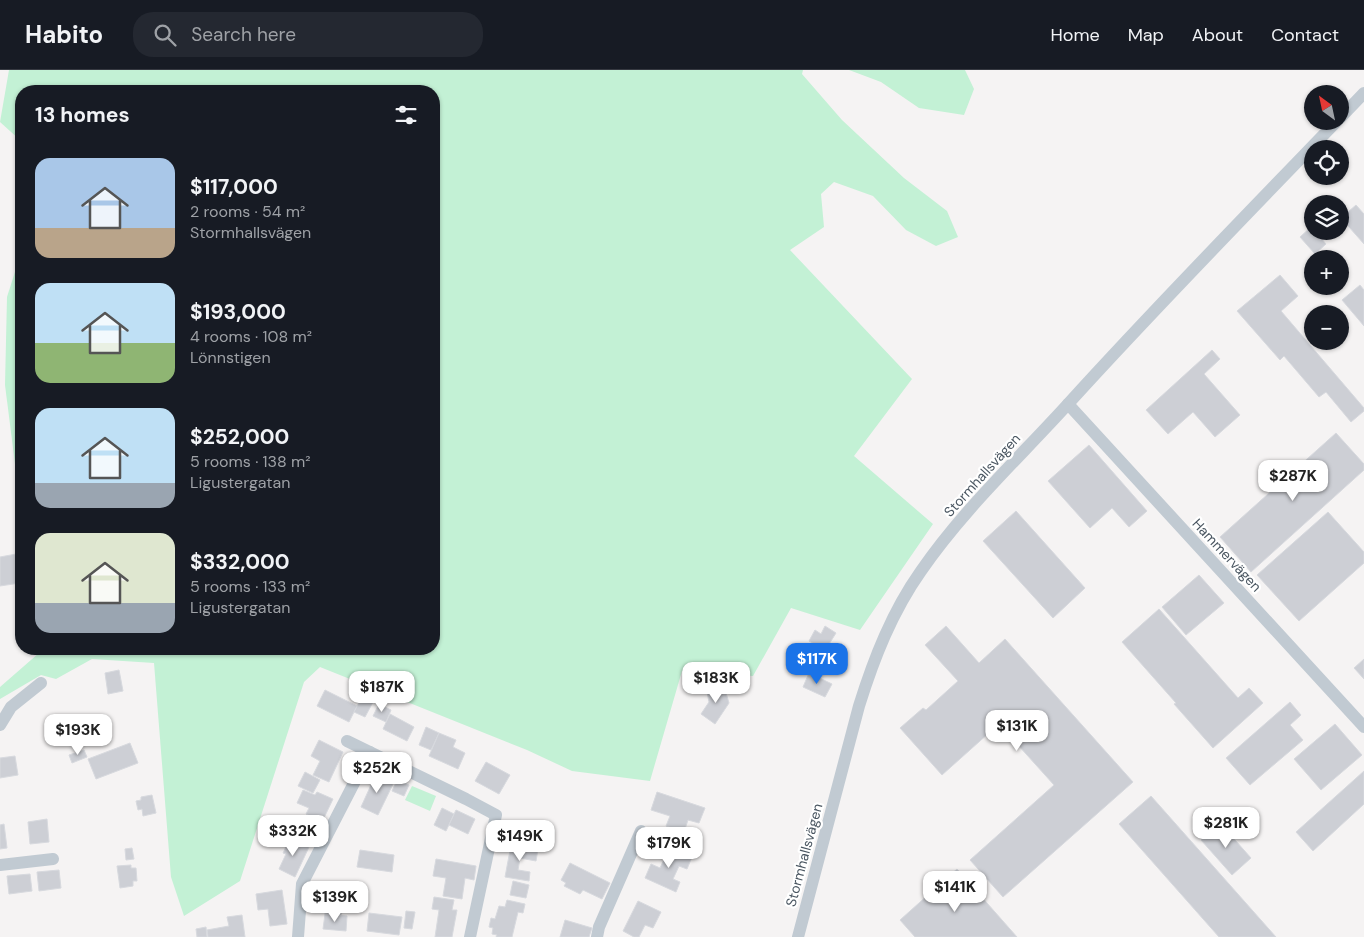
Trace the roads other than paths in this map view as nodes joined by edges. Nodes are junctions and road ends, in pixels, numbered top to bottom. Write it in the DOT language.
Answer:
graph roads {
  1 [pos="1364,94"];
  2 [pos="1349,109"];
  3 [pos="1328,130"];
  4 [pos="1068,404"];
  5 [pos="41,683"];
  6 [pos="0,725"];
  7 [pos="1364,727"];
  8 [pos="347,742"];
  9 [pos="370,752"];
  10 [pos="641,831"];
  11 [pos="53,859"];
  12 [pos="0,865"];
  13 [pos="298,937"];
  14 [pos="470,937"];
  15 [pos="597,937"];
  16 [pos="798,937"];
  1 -- 2 [label="street"];
  3 -- 4 [label="street, Stormhallsvägen"];
  4 -- 7 [label="street, Hammervägen"];
  4 -- 16 [label="street, Stormhallsvägen"];
  5 -- 6 [label="street"];
  8 -- 9 [label="street"];
  9 -- 13 [label="street"];
  9 -- 14 [label="street"];
  10 -- 15 [label="street"];
  11 -- 12 [label="street"];
}
